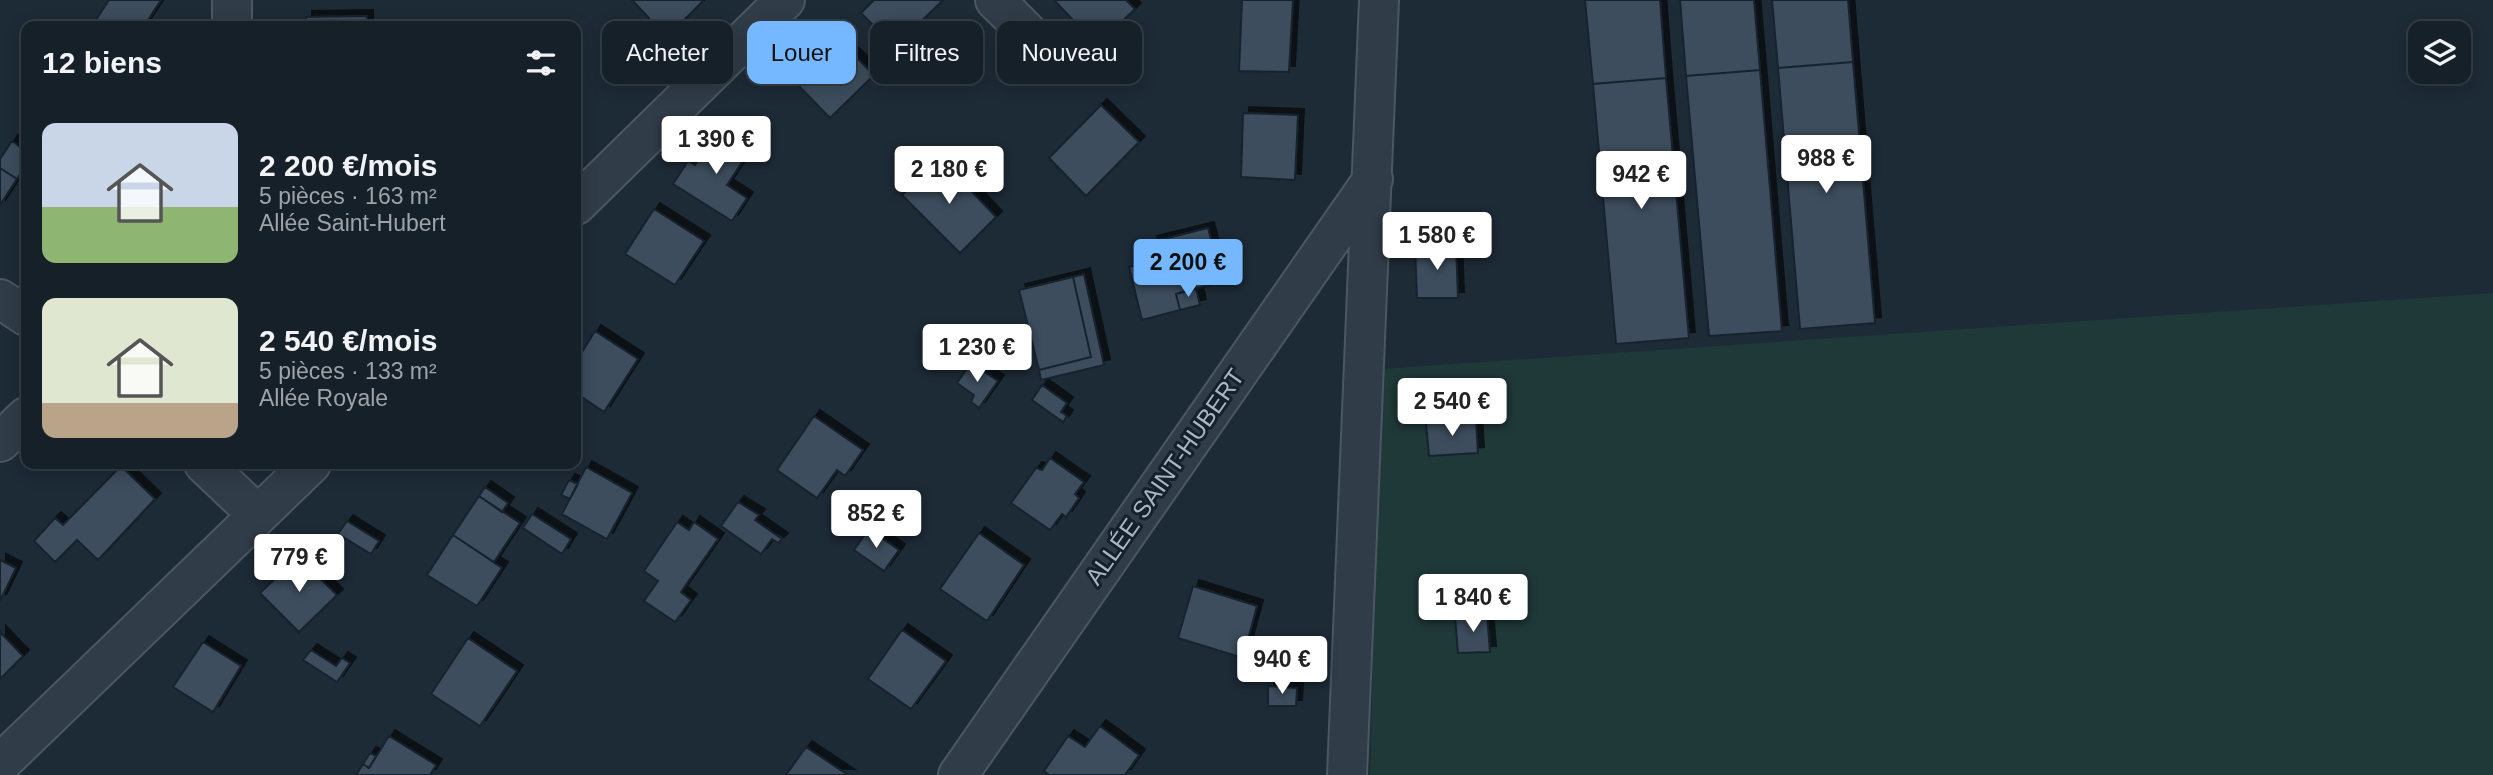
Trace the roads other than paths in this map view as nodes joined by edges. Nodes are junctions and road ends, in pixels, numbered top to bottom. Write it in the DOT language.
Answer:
graph roads {
  1 [pos="232,0"];
  2 [pos="785,0"];
  3 [pos="995,0"];
  4 [pos="1379,0"];
  5 [pos="232,21"];
  6 [pos="1016,21"];
  7 [pos="1373,180"];
  8 [pos="581,200"];
  9 [pos="0,299"];
  10 [pos="21,313"];
  11 [pos="21,422"];
  12 [pos="0,442"];
  13 [pos="209,469"];
  14 [pos="306,469"];
  15 [pos="258,515"];
  16 [pos="0,764"];
  17 [pos="958,775"];
  18 [pos="1347,775"];
  1 -- 5 [label="street"];
  2 -- 8 [label="street"];
  3 -- 6 [label="street"];
  4 -- 7 [label="street"];
  7 -- 17 [label="street, ALLÉE SAINT-HUBERT"];
  7 -- 18 [label="street"];
  9 -- 10 [label="street"];
  11 -- 12 [label="street"];
  13 -- 15 [label="street"];
  14 -- 15 [label="street"];
  15 -- 16 [label="street"];
}
